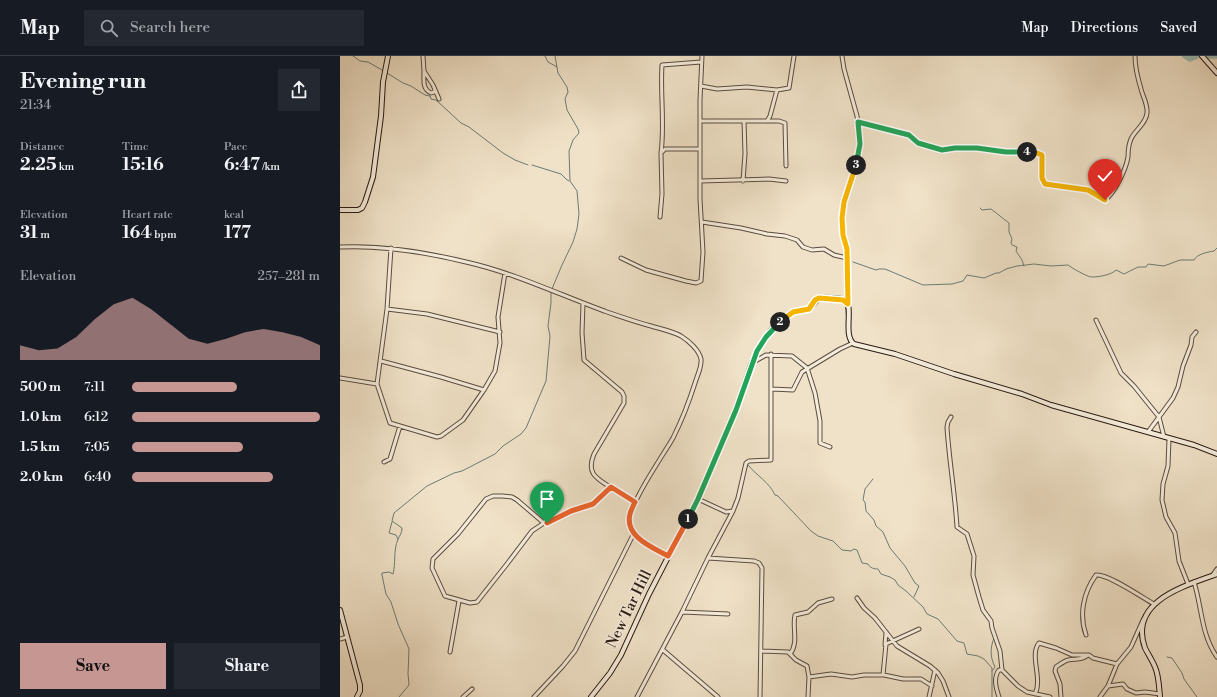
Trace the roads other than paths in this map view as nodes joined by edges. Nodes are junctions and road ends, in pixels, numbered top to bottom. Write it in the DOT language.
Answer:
graph roads {
  1 [pos="388,56"];
  2 [pos="423,56"];
  3 [pos="702,56"];
  4 [pos="794,56"];
  5 [pos="842,56"];
  6 [pos="1135,56"];
  7 [pos="1203,57"];
  8 [pos="701,62"];
  9 [pos="424,71"];
  10 [pos="1217,73"];
  11 [pos="701,86"];
  12 [pos="435,90"];
  13 [pos="777,90"];
  14 [pos="439,99"];
  15 [pos="700,121"];
  16 [pos="744,121"];
  17 [pos="767,121"];
  18 [pos="858,122"];
  19 [pos="700,149"];
  20 [pos="661,153"];
  21 [pos="786,166"];
  22 [pos="786,180"];
  23 [pos="700,181"];
  24 [pos="743,181"];
  25 [pos="340,210"];
  26 [pos="660,217"];
  27 [pos="702,222"];
  28 [pos="340,247"];
  29 [pos="392,248"];
  30 [pos="621,258"];
  31 [pos="847,258"];
  32 [pos="505,273"];
  33 [pos="583,303"];
  34 [pos="848,304"];
  35 [pos="387,309"];
  36 [pos="1096,320"];
  37 [pos="500,332"];
  38 [pos="1196,332"];
  39 [pos="853,343"];
  40 [pos="772,354"];
  41 [pos="380,361"];
  42 [pos="752,363"];
  43 [pos="807,368"];
  44 [pos="340,378"];
  45 [pos="377,384"];
  46 [pos="772,389"];
  47 [pos="484,390"];
  48 [pos="951,417"];
  49 [pos="1159,417"];
  50 [pos="400,426"];
  51 [pos="1148,432"];
  52 [pos="1164,437"];
  53 [pos="1168,439"];
  54 [pos="830,448"];
  55 [pos="1217,454"];
  56 [pos="384,462"];
  57 [pos="611,487"];
  58 [pos="698,499"];
  59 [pos="635,502"];
  60 [pos="733,511"];
  61 [pos="544,523"];
  62 [pos="634,533"];
  63 [pos="668,556"];
  64 [pos="708,558"];
  65 [pos="1217,569"];
  66 [pos="1217,574"];
  67 [pos="1211,577"];
  68 [pos="1194,582"];
  69 [pos="1188,584"];
  70 [pos="857,598"];
  71 [pos="832,599"];
  72 [pos="460,601"];
  73 [pos="1154,604"];
  74 [pos="340,610"];
  75 [pos="682,612"];
  76 [pos="728,614"];
  77 [pos="1144,619"];
  78 [pos="919,629"];
  79 [pos="886,633"];
  80 [pos="1086,635"];
  81 [pos="347,637"];
  82 [pos="340,638"];
  83 [pos="892,640"];
  84 [pos="885,646"];
  85 [pos="663,650"];
  86 [pos="761,651"];
  87 [pos="450,652"];
  88 [pos="790,654"];
  89 [pos="1088,655"];
  90 [pos="1217,657"];
  91 [pos="1117,664"];
  92 [pos="935,670"];
  93 [pos="1002,670"];
  94 [pos="883,675"];
  95 [pos="809,677"];
  96 [pos="932,686"];
  97 [pos="1108,686"];
  98 [pos="472,689"];
  99 [pos="1035,694"];
  100 [pos="638,696"];
  101 [pos="1160,696"];
  102 [pos="358,697"];
  103 [pos="463,697"];
  104 [pos="534,697"];
  105 [pos="591,697"];
  106 [pos="642,697"];
  107 [pos="718,697"];
  108 [pos="760,697"];
  109 [pos="808,697"];
  110 [pos="929,697"];
  111 [pos="949,697"];
  112 [pos="999,697"];
  113 [pos="1050,697"];
  114 [pos="1061,697"];
  115 [pos="1100,697"];
  1 -- 25 [label="street"];
  2 -- 9 [label="street"];
  3 -- 8 [label="street"];
  4 -- 13 [label="street"];
  5 -- 18 [label="street"];
  6 -- 18 [label="street"];
  7 -- 10 [label="street"];
  8 -- 11 [label="street"];
  8 -- 20 [label="street"];
  9 -- 12 [label="street"];
  9 -- 12 [label="street"];
  11 -- 13 [label="street"];
  11 -- 15 [label="street"];
  12 -- 14 [label="street"];
  13 -- 17 [label="street"];
  15 -- 16 [label="street"];
  15 -- 19 [label="street"];
  16 -- 17 [label="street"];
  16 -- 24 [label="street"];
  17 -- 21 [label="street"];
  18 -- 31 [label="street"];
  19 -- 20 [label="street"];
  19 -- 23 [label="street"];
  20 -- 26 [label="street"];
  22 -- 24 [label="street"];
  23 -- 24 [label="street"];
  23 -- 27 [label="street"];
  27 -- 30 [label="street"];
  27 -- 31 [label="street"];
  28 -- 29 [label="street"];
  29 -- 32 [label="street"];
  29 -- 35 [label="street"];
  31 -- 34 [label="street"];
  32 -- 33 [label="street"];
  32 -- 37 [label="street"];
  33 -- 57 [label="street"];
  33 -- 59 [label="street"];
  34 -- 39 [label="street"];
  34 -- 42 [label="street, New Tar Hill"];
  35 -- 37 [label="street"];
  35 -- 41 [label="street"];
  36 -- 49 [label="street"];
  37 -- 47 [label="street"];
  38 -- 49 [label="street"];
  39 -- 43 [label="street"];
  39 -- 51 [label="street"];
  40 -- 42 [label="street"];
  40 -- 43 [label="street"];
  40 -- 46 [label="street"];
  41 -- 45 [label="street"];
  41 -- 47 [label="street"];
  42 -- 58 [label="street, New Tar Hill"];
  43 -- 46 [label="street"];
  43 -- 54 [label="street"];
  44 -- 45 [label="street"];
  45 -- 50 [label="street"];
  46 -- 60 [label="street"];
  47 -- 50 [label="street"];
  48 -- 93 [label="street"];
  49 -- 51 [label="street"];
  49 -- 52 [label="street"];
  50 -- 56 [label="street"];
  51 -- 52 [label="street"];
  52 -- 53 [label="street"];
  53 -- 55 [label="street"];
  53 -- 69 [label="street"];
  57 -- 59 [label="street"];
  57 -- 61 [label="street"];
  58 -- 60 [label="street"];
  58 -- 63 [label="street, New Tar Hill"];
  59 -- 62 [label="street"];
  60 -- 64 [label="street"];
  61 -- 72 [label="street"];
  61 -- 72 [label="street"];
  62 -- 63 [label="street"];
  62 -- 104 [label="street"];
  63 -- 105 [label="street, New Tar Hill"];
  64 -- 75 [label="street"];
  64 -- 86 [label="street"];
  65 -- 67 [label="street"];
  66 -- 67 [label="street"];
  67 -- 68 [label="street"];
  68 -- 69 [label="street"];
  68 -- 90 [label="street"];
  69 -- 73 [label="street"];
  70 -- 79 [label="street"];
  71 -- 88 [label="street"];
  72 -- 87 [label="street"];
  73 -- 77 [label="street"];
  73 -- 80 [label="street"];
  74 -- 81 [label="street"];
  75 -- 76 [label="street"];
  75 -- 85 [label="street"];
  77 -- 91 [label="street"];
  77 -- 101 [label="street"];
  78 -- 83 [label="street"];
  79 -- 83 [label="street"];
  79 -- 84 [label="street"];
  81 -- 82 [label="street"];
  81 -- 102 [label="street"];
  83 -- 84 [label="street"];
  83 -- 92 [label="street"];
  84 -- 94 [label="street"];
  85 -- 100 [label="street"];
  85 -- 107 [label="street"];
  86 -- 88 [label="street"];
  86 -- 108 [label="street"];
  88 -- 95 [label="street"];
  89 -- 91 [label="street"];
  89 -- 99 [label="street"];
  89 -- 114 [label="street"];
  91 -- 97 [label="street"];
  92 -- 96 [label="street"];
  92 -- 111 [label="street"];
  93 -- 99 [label="street"];
  93 -- 112 [label="street"];
  94 -- 95 [label="street"];
  94 -- 96 [label="street"];
  95 -- 109 [label="street"];
  96 -- 110 [label="street"];
  97 -- 101 [label="street"];
  97 -- 115 [label="street"];
  98 -- 103 [label="street"];
  99 -- 113 [label="street"];
  100 -- 106 [label="street"];
}
